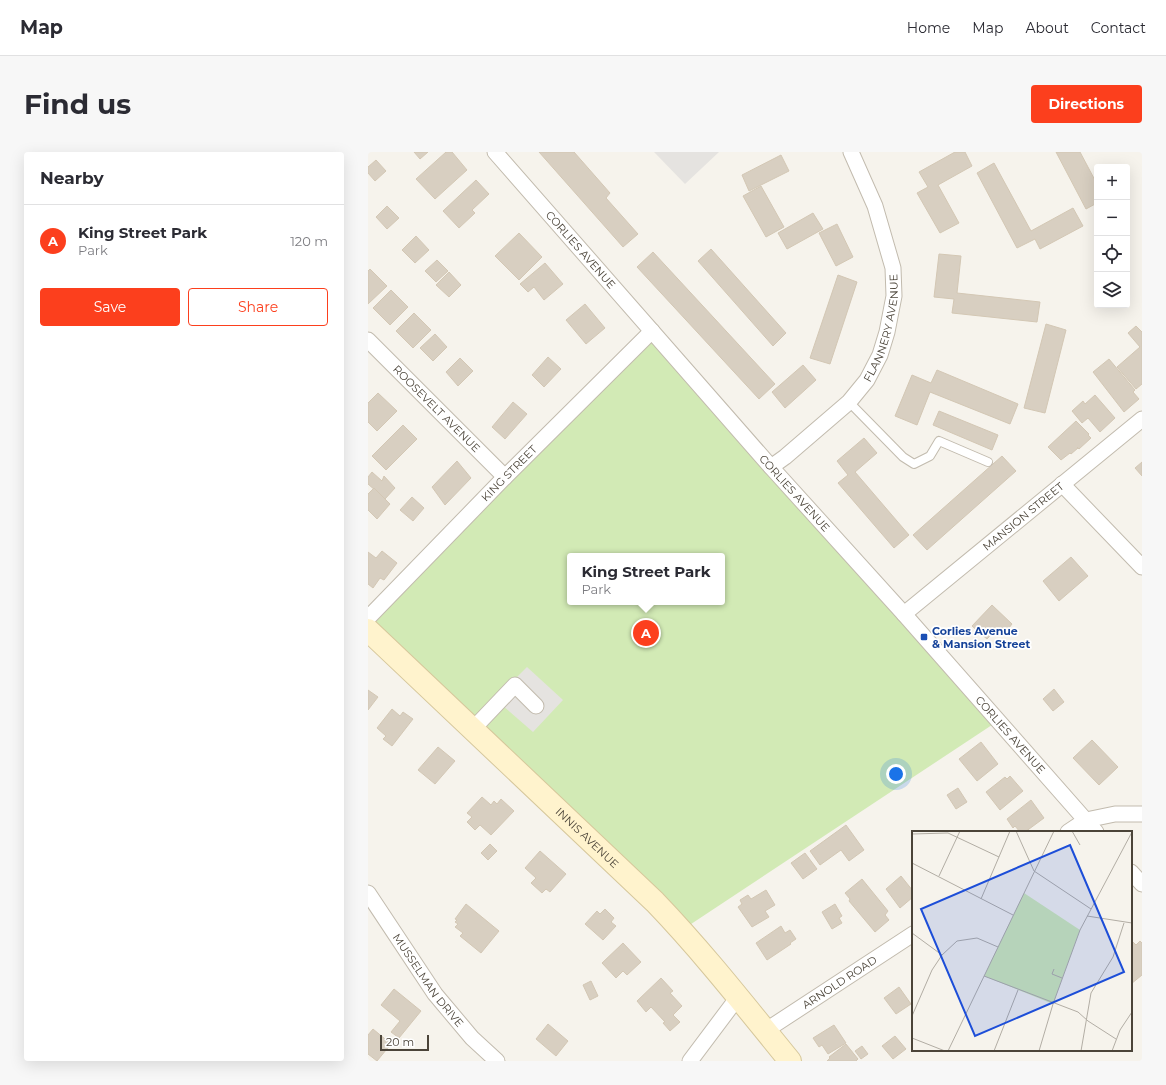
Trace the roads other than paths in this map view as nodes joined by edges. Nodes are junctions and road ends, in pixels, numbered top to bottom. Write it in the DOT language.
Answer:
graph roads {
  1 [pos="495,152"];
  2 [pos="856,154"];
  3 [pos="652,331"];
  4 [pos="368,340"];
  5 [pos="849,402"];
  6 [pos="1142,419"];
  7 [pos="988,462"];
  8 [pos="771,467"];
  9 [pos="505,477"];
  10 [pos="1062,484"];
  11 [pos="1142,567"];
  12 [pos="904,614"];
  13 [pos="368,618"];
  14 [pos="368,630"];
  15 [pos="536,706"];
  16 [pos="473,729"];
  17 [pos="1142,814"];
  18 [pos="1086,820"];
  19 [pos="1070,831"];
  20 [pos="1095,831"];
  21 [pos="1132,873"];
  22 [pos="1142,884"];
  23 [pos="368,893"];
  24 [pos="912,935"];
  25 [pos="738,996"];
  26 [pos="766,1031"];
  27 [pos="497,1061"];
  28 [pos="690,1061"];
  29 [pos="790,1061"];
  1 -- 3 [label="street, CORLIES AVENUE"];
  2 -- 5 [label="street, FLANNERY AVENUE"];
  3 -- 8 [label="street, CORLIES AVENUE"];
  3 -- 9 [label="street, KING STREET"];
  4 -- 9 [label="street, ROOSEVELT AVENUE"];
  5 -- 7 [label="lane"];
  5 -- 8 [label="street, FLANNERY AVENUE"];
  6 -- 10 [label="street, MANSION STREET"];
  8 -- 12 [label="street, CORLIES AVENUE"];
  9 -- 13 [label="street, KING STREET"];
  10 -- 11 [label="street"];
  10 -- 12 [label="street, MANSION STREET"];
  12 -- 18 [label="street, CORLIES AVENUE"];
  14 -- 16 [label="main road, INNIS AVENUE"];
  15 -- 16 [label="street"];
  16 -- 25 [label="main road, INNIS AVENUE"];
  17 -- 18 [label="street"];
  18 -- 19 [label="street"];
  18 -- 20 [label="street, CORLIES AVENUE"];
  21 -- 22 [label="street"];
  23 -- 27 [label="street, MUSSELMAN DRIVE"];
  24 -- 26 [label="street, ARNOLD ROAD"];
  25 -- 26 [label="main road, INNIS AVENUE"];
  25 -- 28 [label="street"];
  26 -- 29 [label="main road, INNIS AVENUE"];
}
